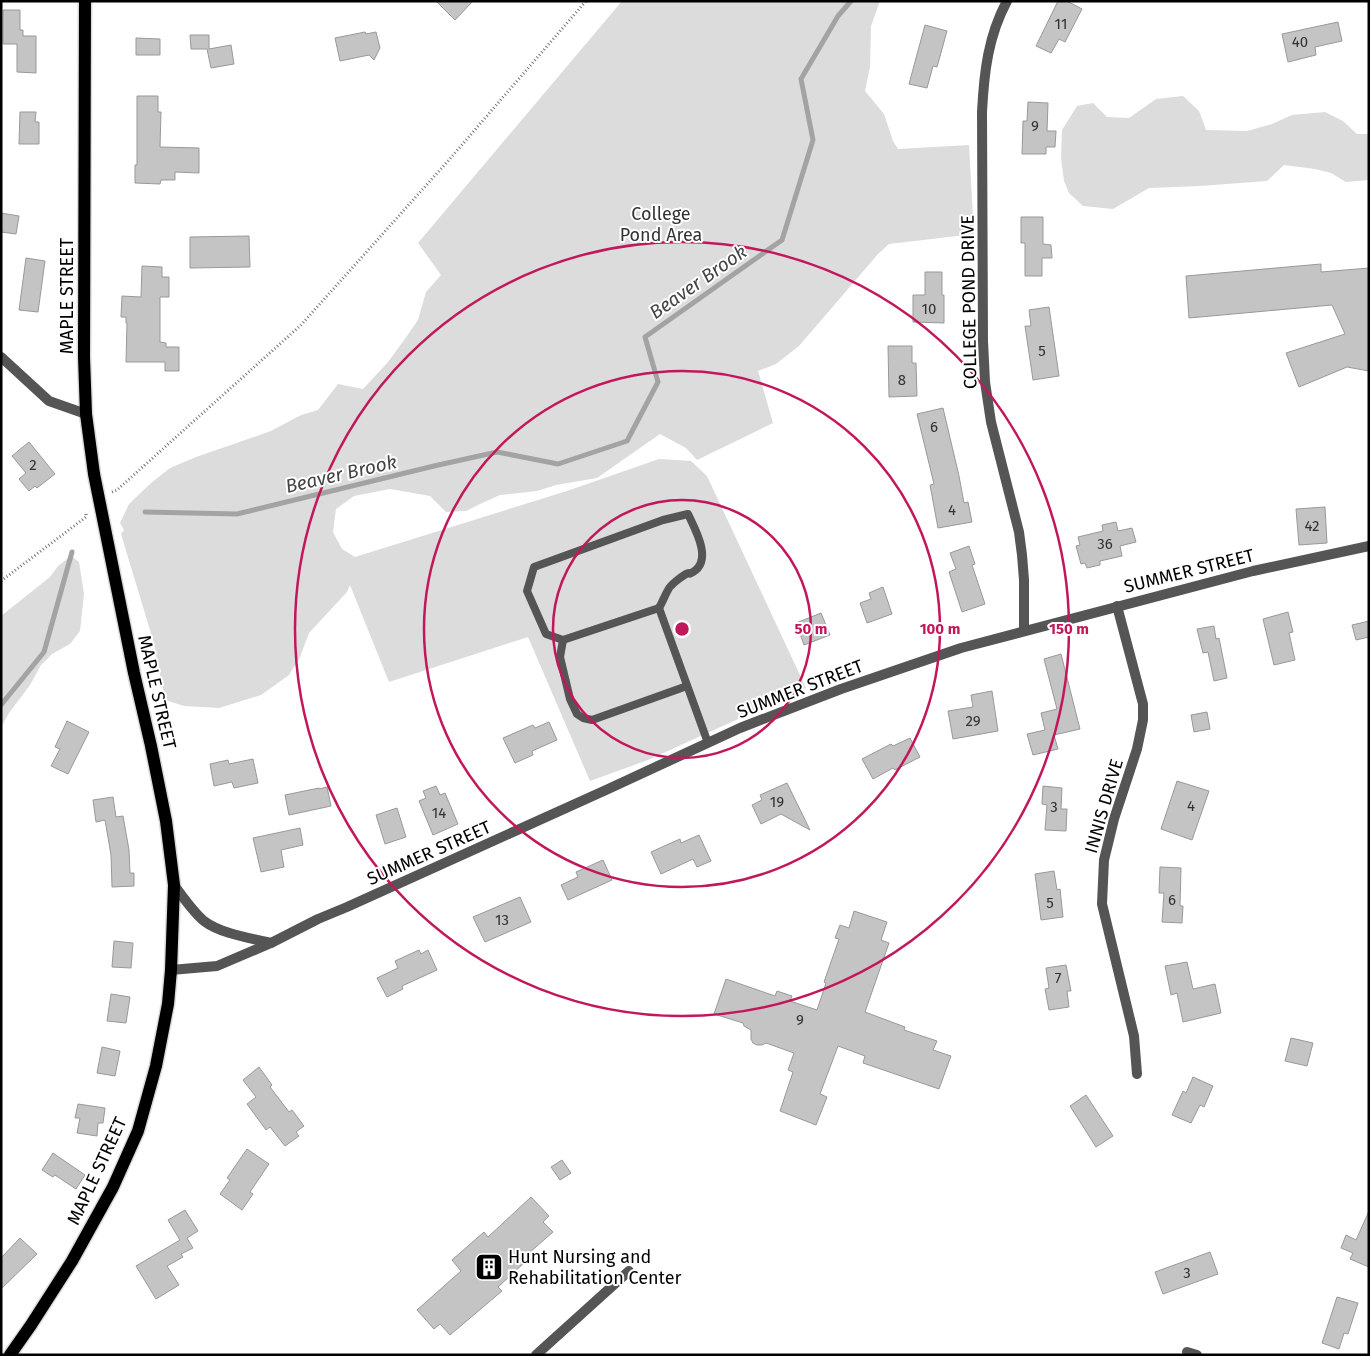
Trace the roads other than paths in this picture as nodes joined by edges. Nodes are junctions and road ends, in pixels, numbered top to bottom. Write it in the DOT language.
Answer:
graph roads {
  1 [pos="85,1"];
  2 [pos="1007,1"];
  3 [pos="1,357"];
  4 [pos="86,414"];
  5 [pos="1369,546"];
  6 [pos="1117,606"];
  7 [pos="659,608"];
  8 [pos="1024,631"];
  9 [pos="563,640"];
  10 [pos="687,686"];
  11 [pos="708,743"];
  12 [pos="174,885"];
  13 [pos="271,943"];
  14 [pos="171,970"];
  15 [pos="1137,1074"];
  16 [pos="629,1271"];
  17 [pos="10,1355"];
  18 [pos="536,1355"];
  1 -- 4 [label="main road, MAPLE STREET"];
  2 -- 8 [label="street, COLLEGE POND DRIVE"];
  3 -- 4 [label="street"];
  4 -- 12 [label="main road, MAPLE STREET"];
  5 -- 6 [label="street, SUMMER STREET"];
  6 -- 8 [label="street, SUMMER STREET"];
  6 -- 15 [label="street, INNIS DRIVE"];
  7 -- 9 [label="lane"];
  7 -- 9 [label="lane"];
  7 -- 10 [label="lane"];
  8 -- 11 [label="street, SUMMER STREET"];
  9 -- 10 [label="lane"];
  10 -- 11 [label="lane"];
  11 -- 13 [label="street, SUMMER STREET"];
  12 -- 13 [label="street"];
  12 -- 14 [label="main road, MAPLE STREET"];
  13 -- 14 [label="street, SUMMER STREET"];
  14 -- 17 [label="main road, MAPLE STREET"];
  16 -- 18 [label="street"];
}
